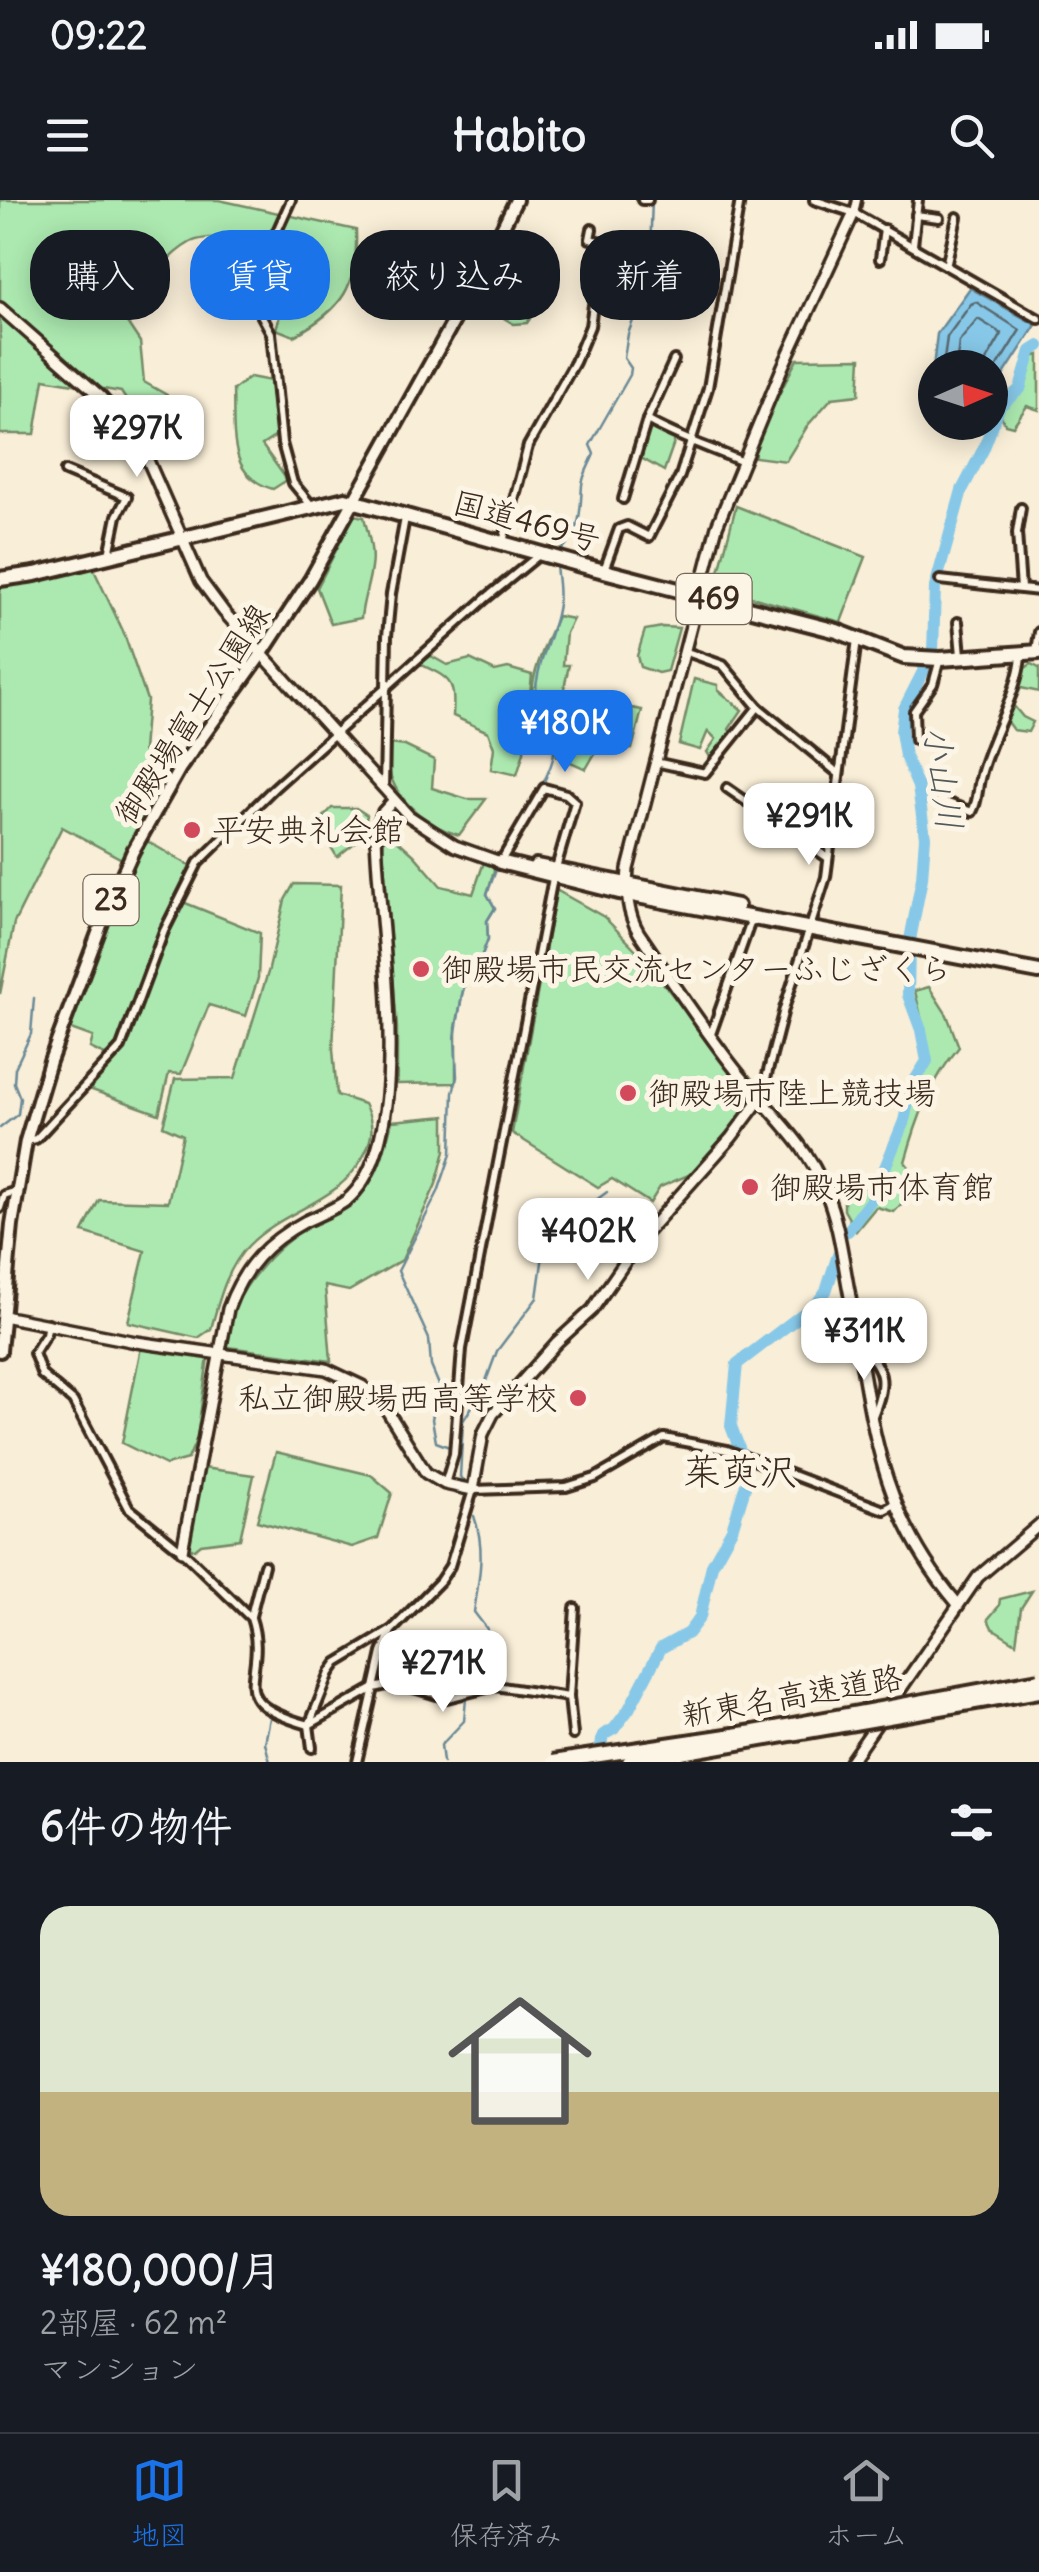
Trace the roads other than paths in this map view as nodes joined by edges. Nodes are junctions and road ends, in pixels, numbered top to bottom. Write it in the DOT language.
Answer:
graph roads {
  1 [pos="291,200"];
  2 [pos="516,200"];
  3 [pos="740,200"];
  4 [pos="814,200"];
  5 [pos="848,200"];
  6 [pos="857,200"];
  7 [pos="918,200"];
  8 [pos="854,212"];
  9 [pos="916,214"];
  10 [pos="956,217"];
  11 [pos="939,218"];
  12 [pos="884,228"];
  13 [pos="592,229"];
  14 [pos="913,246"];
  15 [pos="880,259"];
  16 [pos="946,266"];
  17 [pos="0,308"];
  18 [pos="1039,319"];
  19 [pos="674,360"];
  20 [pos="648,420"];
  21 [pos="691,439"];
  22 [pos="743,462"];
  23 [pos="64,470"];
  24 [pos="624,498"];
  25 [pos="353,501"];
  26 [pos="311,505"];
  27 [pos="1021,508"];
  28 [pos="405,516"];
  29 [pos="180,538"];
  30 [pos="503,543"];
  31 [pos="540,554"];
  32 [pos="109,556"];
  33 [pos="604,571"];
  34 [pos="0,579"];
  35 [pos="940,580"];
  36 [pos="1021,590"];
  37 [pos="1039,591"];
  38 [pos="699,595"];
  39 [pos="958,622"];
  40 [pos="1039,632"];
  41 [pos="857,638"];
  42 [pos="682,651"];
  43 [pos="263,652"];
  44 [pos="1038,652"];
  45 [pos="1021,654"];
  46 [pos="962,658"];
  47 [pos="933,659"];
  48 [pos="386,688"];
  49 [pos="758,707"];
  50 [pos="336,733"];
  51 [pos="915,740"];
  52 [pos="654,762"];
  53 [pos="839,774"];
  54 [pos="727,788"];
  55 [pos="384,789"];
  56 [pos="394,800"];
  57 [pos="940,800"];
  58 [pos="828,859"];
  59 [pos="500,862"];
  60 [pos="554,873"];
  61 [pos="627,889"];
  62 [pos="752,917"];
  63 [pos="812,925"];
  64 [pos="1039,969"];
  65 [pos="711,1034"];
  66 [pos="761,1098"];
  67 [pos="26,1141"];
  68 [pos="16,1192"];
  69 [pos="0,1208"];
  70 [pos="2,1316"];
  71 [pos="48,1323"];
  72 [pos="1,1336"];
  73 [pos="860,1345"];
  74 [pos="0,1351"];
  75 [pos="220,1352"];
  76 [pos="872,1418"];
  77 [pos="445,1484"];
  78 [pos="474,1490"];
  79 [pos="895,1504"];
  80 [pos="1039,1525"];
  81 [pos="182,1551"];
  82 [pos="264,1566"];
  83 [pos="957,1603"];
  84 [pos="575,1608"];
  85 [pos="251,1618"];
  86 [pos="391,1630"];
  87 [pos="1039,1680"];
  88 [pos="374,1688"];
  89 [pos="1039,1691"];
  90 [pos="569,1696"];
  91 [pos="309,1724"];
  92 [pos="573,1735"];
  93 [pos="312,1748"];
  94 [pos="357,1762"];
  95 [pos="553,1762"];
  96 [pos="629,1762"];
  97 [pos="850,1762"];
  1 -- 26 [label="street"];
  2 -- 25 [label="main road, 御殿場富士公園線 / 23"];
  3 -- 21 [label="street"];
  4 -- 8 [label="street"];
  5 -- 8 [label="street"];
  6 -- 8 [label="street"];
  7 -- 9 [label="street"];
  8 -- 12 [label="street"];
  8 -- 22 [label="street"];
  9 -- 11 [label="street"];
  9 -- 14 [label="street"];
  10 -- 16 [label="street"];
  12 -- 14 [label="street"];
  12 -- 15 [label="street"];
  13 -- 30 [label="street"];
  14 -- 16 [label="street"];
  16 -- 18 [label="street"];
  17 -- 29 [label="street"];
  19 -- 20 [label="street"];
  20 -- 21 [label="street"];
  20 -- 24 [label="street"];
  21 -- 22 [label="street"];
  21 -- 33 [label="street"];
  22 -- 38 [label="street"];
  23 -- 32 [label="street"];
  25 -- 26 [label="highway, 国道469号 / 469"];
  25 -- 28 [label="highway, 国道469号 / 469"];
  25 -- 43 [label="main road, 御殿場富士公園線 / 23"];
  26 -- 29 [label="highway, 国道469号 / 469"];
  27 -- 36 [label="street"];
  28 -- 30 [label="highway, 国道469号 / 469"];
  28 -- 48 [label="street"];
  29 -- 32 [label="highway, 国道469号 / 469"];
  29 -- 43 [label="street"];
  30 -- 31 [label="highway, 国道469号 / 469"];
  31 -- 33 [label="highway, 国道469号 / 469"];
  31 -- 48 [label="street"];
  32 -- 34 [label="highway, 国道469号 / 469"];
  33 -- 38 [label="highway, 国道469号 / 469"];
  35 -- 36 [label="street"];
  36 -- 37 [label="street"];
  38 -- 41 [label="highway, 国道469号 / 469"];
  38 -- 42 [label="street"];
  39 -- 46 [label="street"];
  40 -- 44 [label="street"];
  41 -- 47 [label="highway, 国道469号 / 469"];
  41 -- 53 [label="street"];
  42 -- 49 [label="street"];
  42 -- 52 [label="street"];
  43 -- 50 [label="street"];
  43 -- 67 [label="main road, 御殿場富士公園線 / 23"];
  44 -- 45 [label="highway, 国道469号 / 469"];
  45 -- 46 [label="highway, 国道469号 / 469"];
  45 -- 57 [label="street"];
  46 -- 47 [label="highway, 国道469号 / 469"];
  47 -- 51 [label="street"];
  48 -- 50 [label="street"];
  48 -- 55 [label="street"];
  49 -- 52 [label="street"];
  49 -- 53 [label="street"];
  50 -- 55 [label="street"];
  50 -- 67 [label="street"];
  52 -- 61 [label="street"];
  53 -- 58 [label="street"];
  54 -- 58 [label="street"];
  55 -- 56 [label="street"];
  56 -- 59 [label="street"];
  56 -- 75 [label="street"];
  58 -- 63 [label="street"];
  59 -- 60 [label="highway"];
  59 -- 60 [label="street"];
  60 -- 61 [label="highway"];
  60 -- 77 [label="street"];
  61 -- 62 [label="highway"];
  61 -- 63 [label="highway"];
  61 -- 65 [label="street"];
  62 -- 63 [label="highway"];
  62 -- 65 [label="street"];
  63 -- 64 [label="highway"];
  63 -- 66 [label="street"];
  65 -- 66 [label="street"];
  66 -- 73 [label="street"];
  66 -- 78 [label="street"];
  67 -- 68 [label="main road, 御殿場富士公園線 / 23"];
  68 -- 69 [label="street"];
  68 -- 70 [label="main road, 御殿場富士公園線 / 23"];
  70 -- 71 [label="street"];
  70 -- 72 [label="main road, 御殿場富士公園線 / 23"];
  71 -- 75 [label="street"];
  71 -- 81 [label="street"];
  72 -- 74 [label="main road, 御殿場富士公園線 / 23"];
  73 -- 76 [label="street"];
  73 -- 76 [label="street"];
  75 -- 77 [label="street"];
  75 -- 81 [label="street"];
  76 -- 79 [label="street"];
  77 -- 78 [label="street"];
  78 -- 79 [label="street"];
  78 -- 86 [label="street"];
  79 -- 83 [label="street"];
  80 -- 83 [label="street"];
  81 -- 85 [label="street"];
  82 -- 85 [label="street"];
  83 -- 97 [label="street"];
  84 -- 90 [label="street"];
  85 -- 91 [label="street"];
  86 -- 88 [label="street"];
  86 -- 91 [label="street"];
  87 -- 95 [label="highway, 新東名高速道路, bridge"];
  88 -- 90 [label="street"];
  88 -- 91 [label="street"];
  88 -- 94 [label="street"];
  89 -- 96 [label="highway, 新東名高速道路, bridge"];
  90 -- 92 [label="street"];
  91 -- 93 [label="street"];
}
